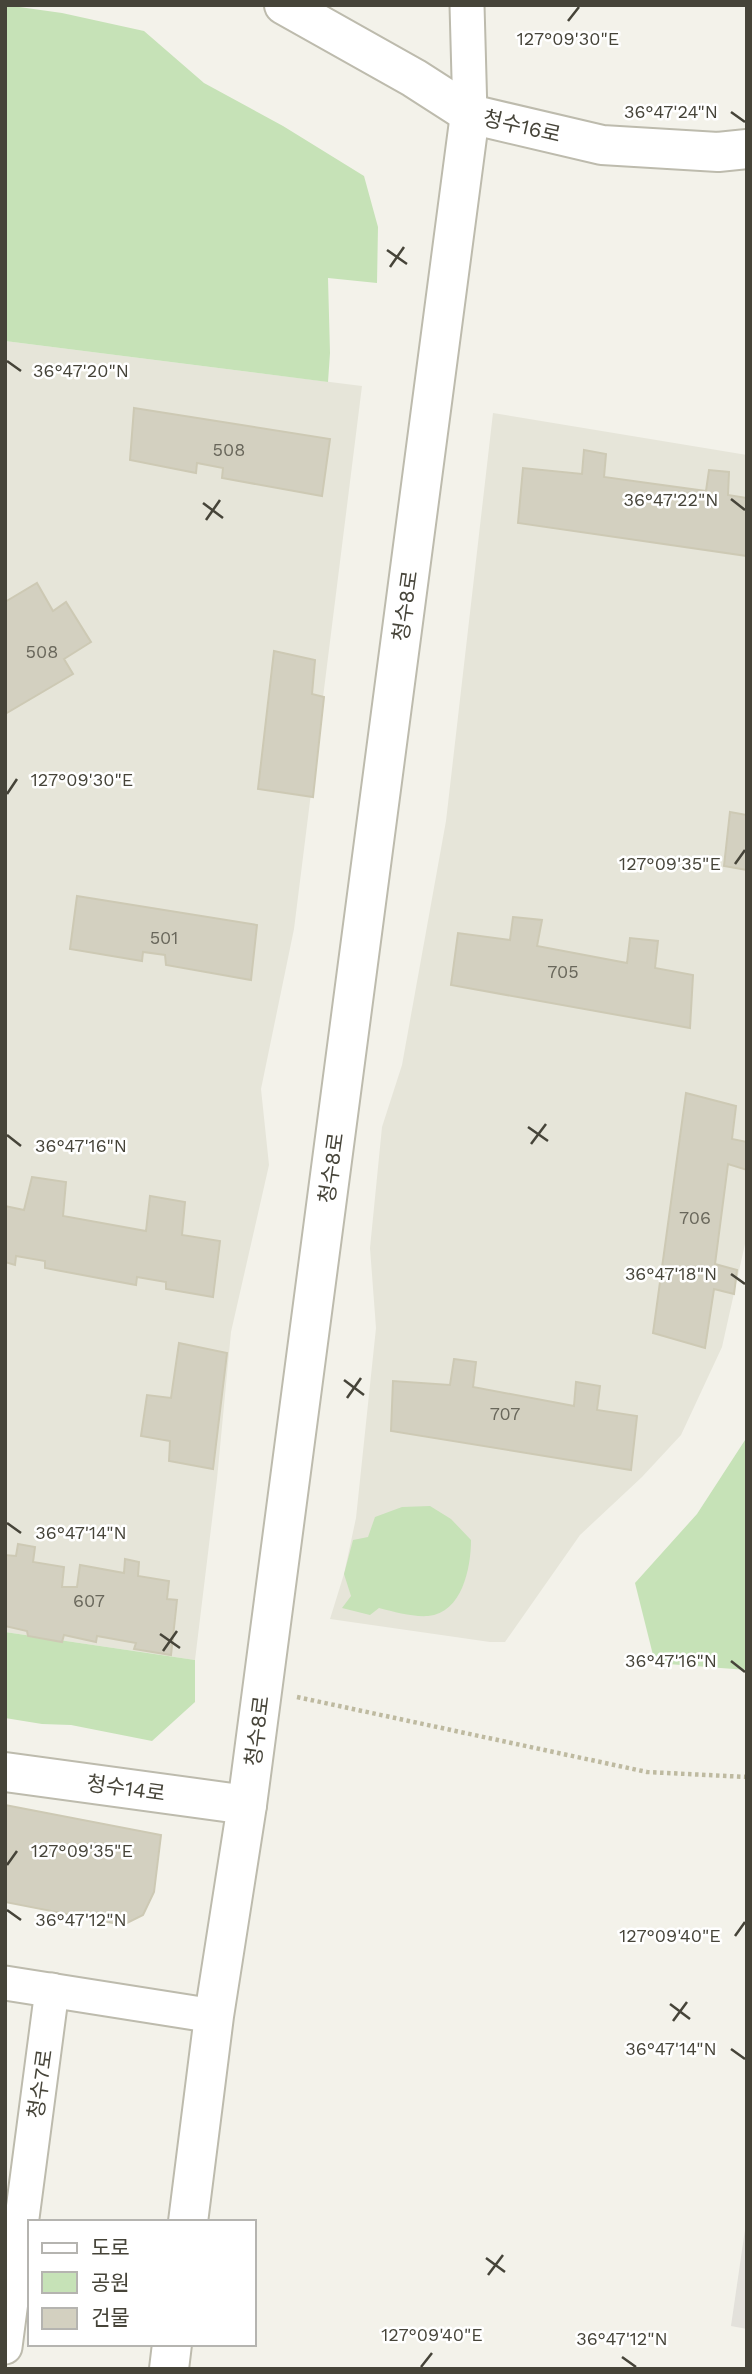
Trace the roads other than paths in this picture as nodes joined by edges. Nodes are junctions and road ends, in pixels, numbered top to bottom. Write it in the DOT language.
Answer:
graph roads {
  1 [pos="284,5"];
  2 [pos="467,5"];
  3 [pos="470,114"];
  4 [pos="747,149"];
  5 [pos="5,1772"];
  6 [pos="247,1805"];
  7 [pos="5,1983"];
  8 [pos="52,1990"];
  9 [pos="214,2016"];
  10 [pos="188,2220"];
  11 [pos="13,2226"];
  12 [pos="172,2346"];
  13 [pos="5,2347"];
  14 [pos="169,2369"];
  1 -- 3 [label="street, 청수16로"];
  2 -- 3 [label="street"];
  3 -- 4 [label="street, 청수16로"];
  3 -- 6 [label="street, 청수8로"];
  5 -- 6 [label="street, 청수14로"];
  6 -- 9 [label="street, 청수8로"];
  7 -- 8 [label="street"];
  8 -- 9 [label="street"];
  8 -- 11 [label="street, 청수7로"];
  9 -- 10 [label="street, 청수8로"];
  11 -- 13 [label="street, 청수7로"];
  12 -- 14 [label="street"];
}
